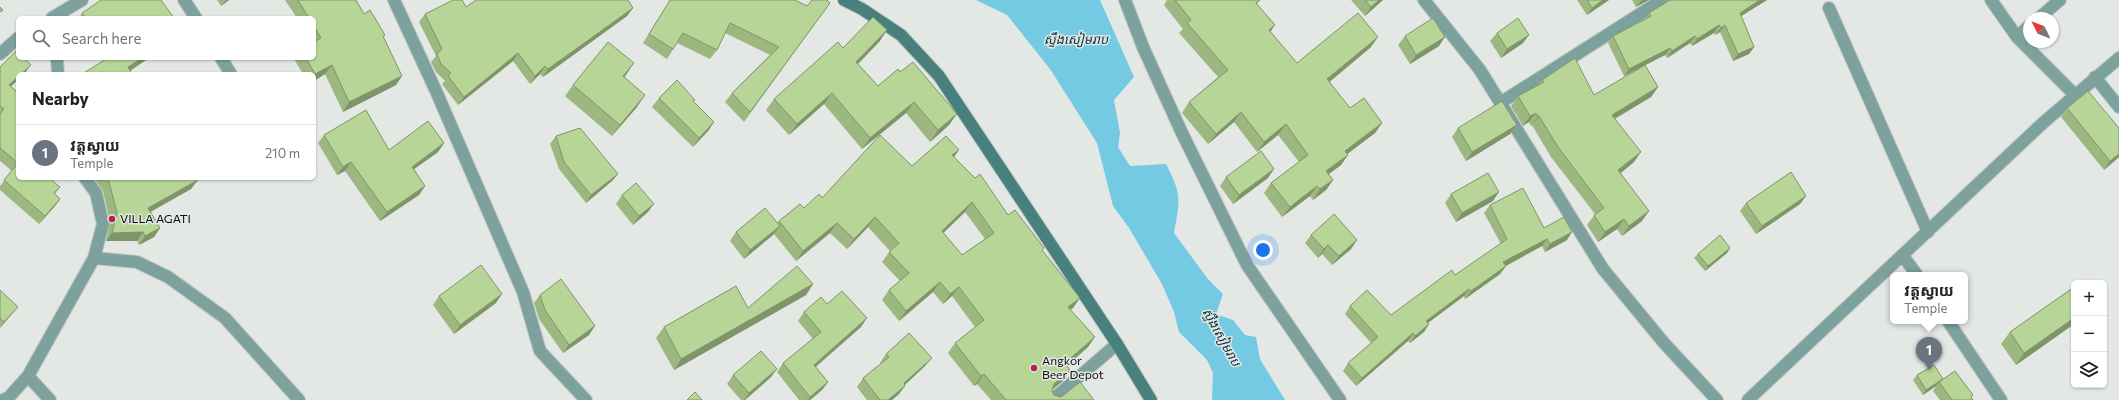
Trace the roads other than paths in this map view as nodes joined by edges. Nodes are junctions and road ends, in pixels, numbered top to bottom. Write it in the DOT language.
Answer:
graph roads {
  1 [pos="82,0"];
  2 [pos="184,0"];
  3 [pos="394,0"];
  4 [pos="844,0"];
  5 [pos="1125,0"];
  6 [pos="1424,0"];
  7 [pos="1662,0"];
  8 [pos="1991,0"];
  9 [pos="2060,0"];
  10 [pos="1829,8"];
  11 [pos="2046,12"];
  12 [pos="57,16"];
  13 [pos="195,16"];
  14 [pos="2023,32"];
  15 [pos="2017,37"];
  16 [pos="16,40"];
  17 [pos="0,54"];
  18 [pos="2119,58"];
  19 [pos="57,60"];
  20 [pos="222,60"];
  21 [pos="58,72"];
  22 [pos="230,72"];
  23 [pos="2095,77"];
  24 [pos="2075,95"];
  25 [pos="1500,103"];
  26 [pos="2119,107"];
  27 [pos="86,180"];
  28 [pos="1928,232"];
  29 [pos="1903,256"];
  30 [pos="94,258"];
  31 [pos="1915,272"];
  32 [pos="1950,324"];
  33 [pos="1117,344"];
  34 [pos="28,376"];
  35 [pos="1335,398"];
  36 [pos="3,400"];
  37 [pos="50,400"];
  38 [pos="299,400"];
  39 [pos="586,400"];
  40 [pos="1052,400"];
  41 [pos="1151,400"];
  42 [pos="1717,400"];
  43 [pos="1748,400"];
  44 [pos="2001,400"];
  1 -- 12 [label="street"];
  2 -- 13 [label="street"];
  3 -- 39 [label="street"];
  4 -- 33 [label="street"];
  5 -- 35 [label="street"];
  6 -- 25 [label="street"];
  7 -- 25 [label="street"];
  8 -- 15 [label="street"];
  9 -- 11 [label="street"];
  10 -- 28 [label="street"];
  14 -- 15 [label="street"];
  15 -- 24 [label="street"];
  16 -- 17 [label="street"];
  18 -- 23 [label="street"];
  19 -- 21 [label="street"];
  20 -- 22 [label="street"];
  23 -- 24 [label="street"];
  23 -- 26 [label="street"];
  24 -- 28 [label="street"];
  25 -- 42 [label="street"];
  27 -- 30 [label="street"];
  28 -- 29 [label="street"];
  29 -- 31 [label="street"];
  29 -- 43 [label="street"];
  30 -- 34 [label="street"];
  30 -- 38 [label="street"];
  32 -- 44 [label="street"];
  33 -- 40 [label="street"];
  33 -- 41 [label="street"];
  34 -- 36 [label="street"];
  34 -- 37 [label="street"];
}
